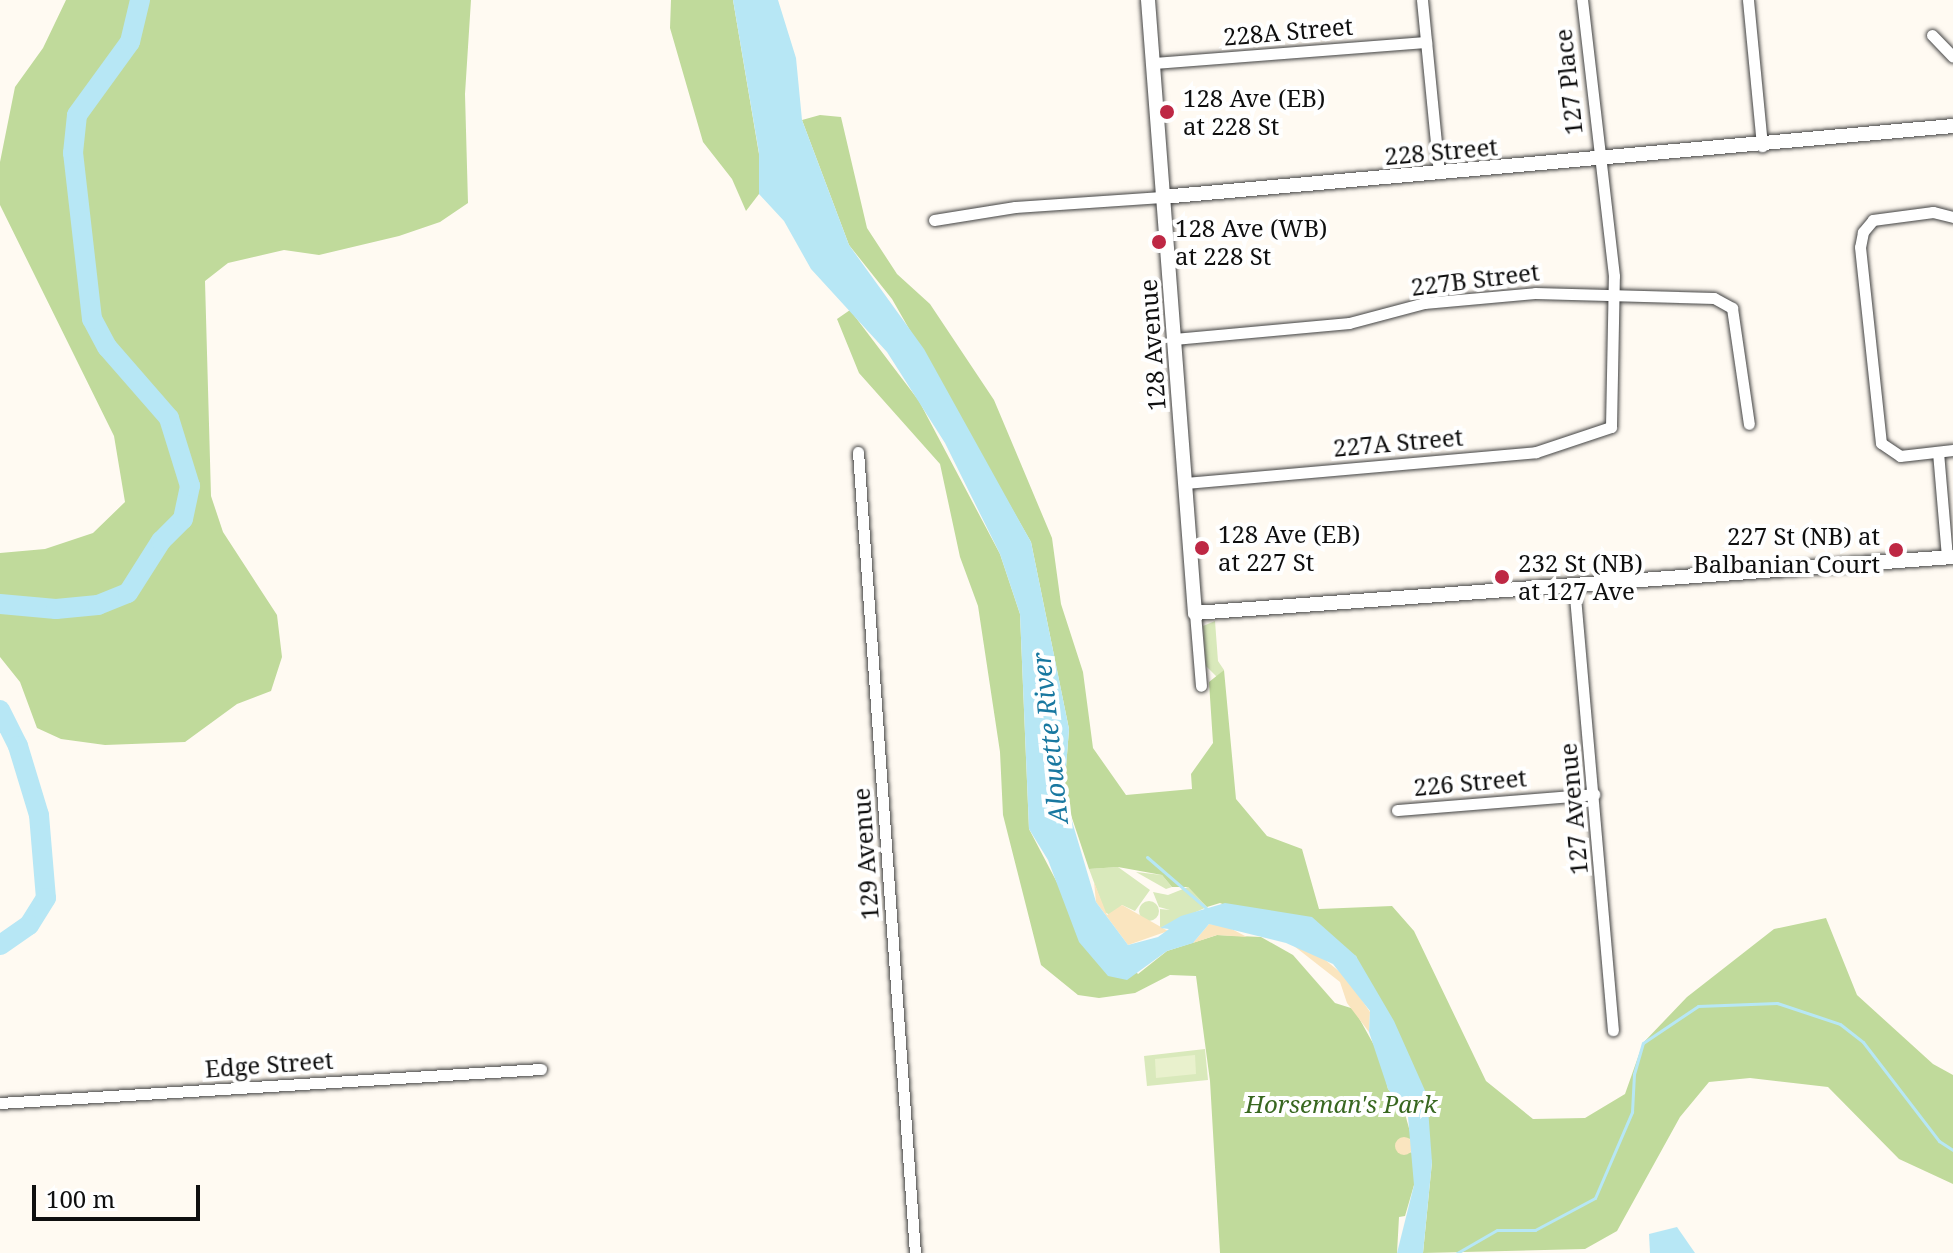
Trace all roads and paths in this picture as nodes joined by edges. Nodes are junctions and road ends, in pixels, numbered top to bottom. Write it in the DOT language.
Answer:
graph roads {
  1 [pos="1148,0"];
  2 [pos="1422,0"];
  3 [pos="1582,0"];
  4 [pos="1748,0"];
  5 [pos="1932,35"];
  6 [pos="1426,42"];
  7 [pos="1953,57"];
  8 [pos="1153,63"];
  9 [pos="1953,126"];
  10 [pos="1762,146"];
  11 [pos="1600,159"];
  12 [pos="1439,173"];
  13 [pos="1162,197"];
  14 [pos="1953,217"];
  15 [pos="934,220"];
  16 [pos="1614,292"];
  17 [pos="1174,339"];
  18 [pos="1749,424"];
  19 [pos="1953,450"];
  20 [pos="858,452"];
  21 [pos="1938,452"];
  22 [pos="1185,483"];
  23 [pos="1950,557"];
  24 [pos="1574,585"];
  25 [pos="1195,613"];
  26 [pos="1201,686"];
  27 [pos="1594,794"];
  28 [pos="1397,810"];
  29 [pos="1613,1030"];
  30 [pos="541,1069"];
  31 [pos="0,1103"];
  32 [pos="915,1253"];
  1 -- 8 [label="street, 128 Avenue"];
  2 -- 6 [label="street"];
  3 -- 11 [label="street, 127 Place"];
  4 -- 10 [label="street"];
  5 -- 7 [label="street"];
  6 -- 8 [label="street, 228A Street"];
  6 -- 12 [label="street"];
  8 -- 13 [label="street, 128 Avenue"];
  9 -- 10 [label="street, 228 Street"];
  10 -- 11 [label="street, 228 Street"];
  11 -- 12 [label="street, 228 Street"];
  11 -- 16 [label="street"];
  12 -- 13 [label="street, 228 Street"];
  13 -- 15 [label="street, 228 Street"];
  13 -- 17 [label="street, 128 Avenue"];
  14 -- 21 [label="street"];
  16 -- 17 [label="street, 227B Street"];
  16 -- 18 [label="street, 227B Street"];
  16 -- 22 [label="street, 227A Street"];
  17 -- 22 [label="street, 128 Avenue"];
  19 -- 21 [label="street"];
  20 -- 32 [label="street, 129 Avenue"];
  21 -- 23 [label="street"];
  22 -- 25 [label="street, 128 Avenue"];
  23 -- 24 [label="street"];
  24 -- 25 [label="street"];
  24 -- 27 [label="street, 127 Avenue"];
  25 -- 26 [label="street, 128 Avenue"];
  27 -- 28 [label="street, 226 Street"];
  27 -- 29 [label="street, 127 Avenue"];
  30 -- 31 [label="street, Edge Street"];
}
